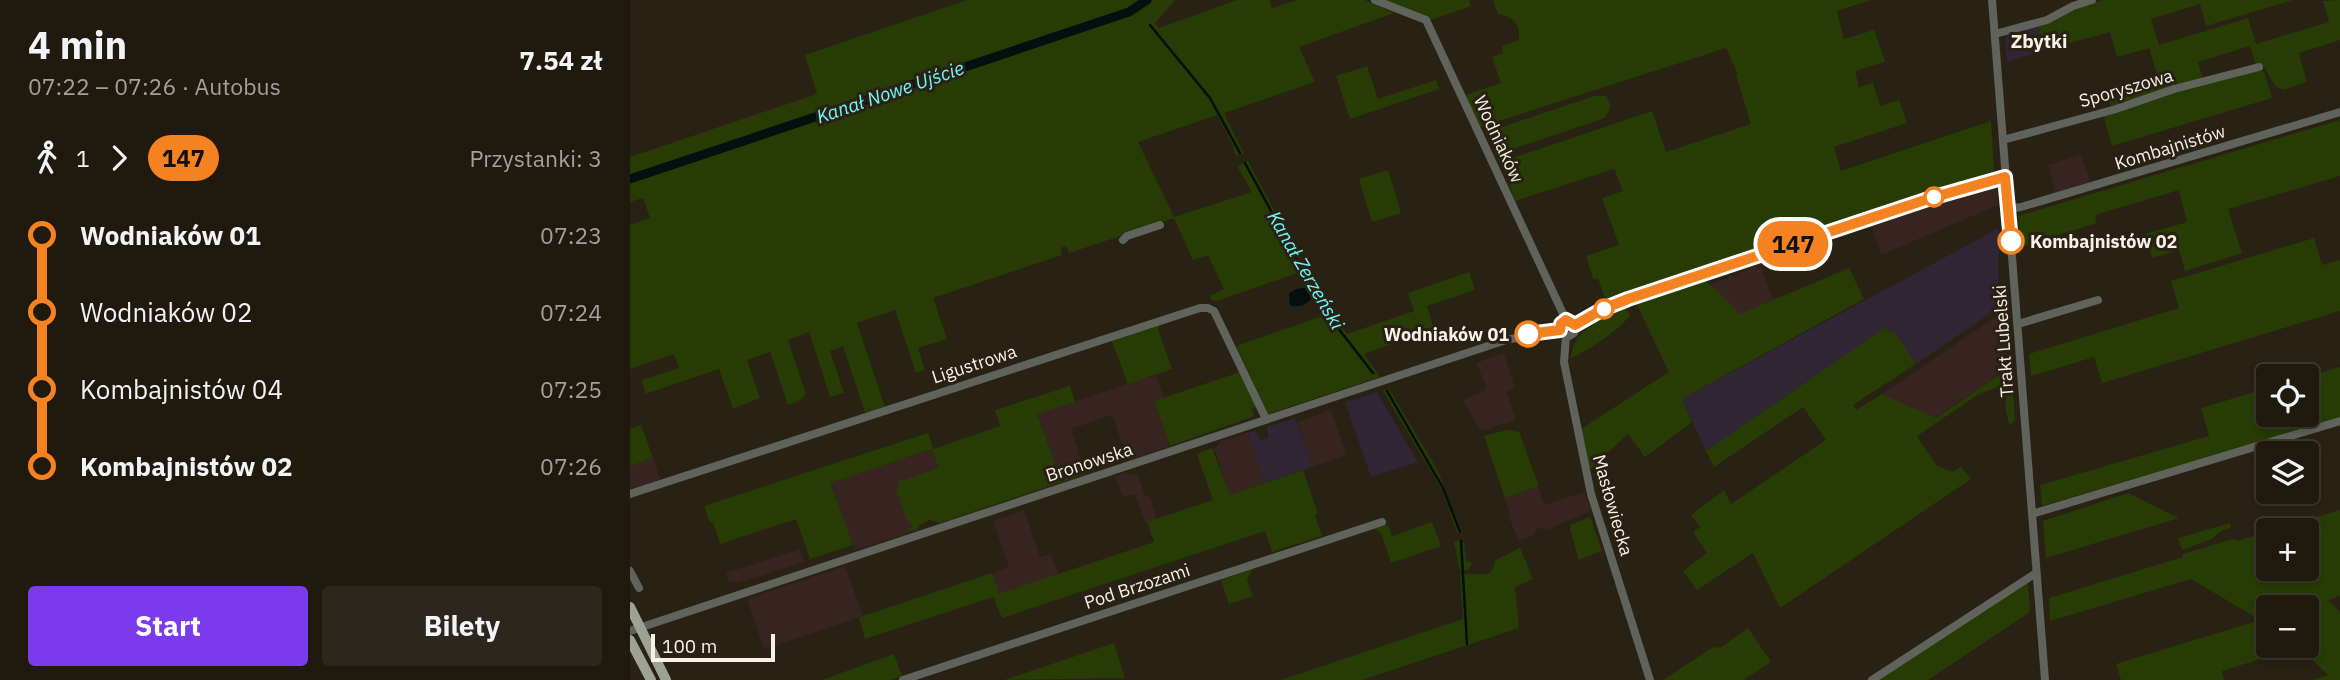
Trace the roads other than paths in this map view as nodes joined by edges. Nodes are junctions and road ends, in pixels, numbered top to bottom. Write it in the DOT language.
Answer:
graph roads {
  1 [pos="1375,0"];
  2 [pos="1992,0"];
  3 [pos="2092,0"];
  4 [pos="1995,34"];
  5 [pos="2259,67"];
  6 [pos="2340,112"];
  7 [pos="2003,140"];
  8 [pos="2005,177"];
  9 [pos="2008,209"];
  10 [pos="1160,225"];
  11 [pos="1123,240"];
  12 [pos="2098,300"];
  13 [pos="1566,320"];
  14 [pos="2018,324"];
  15 [pos="1575,325"];
  16 [pos="1563,333"];
  17 [pos="1265,419"];
  18 [pos="2340,421"];
  19 [pos="630,494"];
  20 [pos="2032,514"];
  21 [pos="1382,522"];
  22 [pos="630,571"];
  23 [pos="2036,573"];
  24 [pos="639,588"];
  25 [pos="630,607"];
  26 [pos="635,629"];
  27 [pos="630,640"];
  28 [pos="651,680"];
  29 [pos="666,680"];
  30 [pos="903,680"];
  31 [pos="1650,680"];
  32 [pos="1871,680"];
  33 [pos="2045,680"];
  1 -- 13 [label="street, Wodniaków"];
  2 -- 4 [label="street, Trakt Lubelski"];
  3 -- 4 [label="street"];
  4 -- 7 [label="street, Trakt Lubelski"];
  5 -- 7 [label="street, Sporyszowa"];
  6 -- 9 [label="street, Kombajnistów"];
  7 -- 8 [label="street, Trakt Lubelski"];
  8 -- 9 [label="street, Trakt Lubelski"];
  8 -- 15 [label="street"];
  9 -- 14 [label="street, Trakt Lubelski"];
  10 -- 11 [label="street"];
  12 -- 14 [label="street"];
  13 -- 15 [label="street"];
  13 -- 16 [label="street"];
  14 -- 20 [label="street, Trakt Lubelski"];
  15 -- 16 [label="street"];
  16 -- 17 [label="street, Bronowska"];
  16 -- 31 [label="street, Masłowiecka"];
  17 -- 19 [label="street, Ligustrowa"];
  17 -- 26 [label="street, Bronowska"];
  18 -- 20 [label="street"];
  20 -- 23 [label="street, Trakt Lubelski"];
  21 -- 30 [label="street, Pod Brzozami"];
  22 -- 24 [label="street"];
  23 -- 32 [label="street"];
  23 -- 33 [label="street, Trakt Lubelski"];
  25 -- 26 [label="main road"];
  26 -- 29 [label="main road"];
  27 -- 28 [label="main road"];
}
